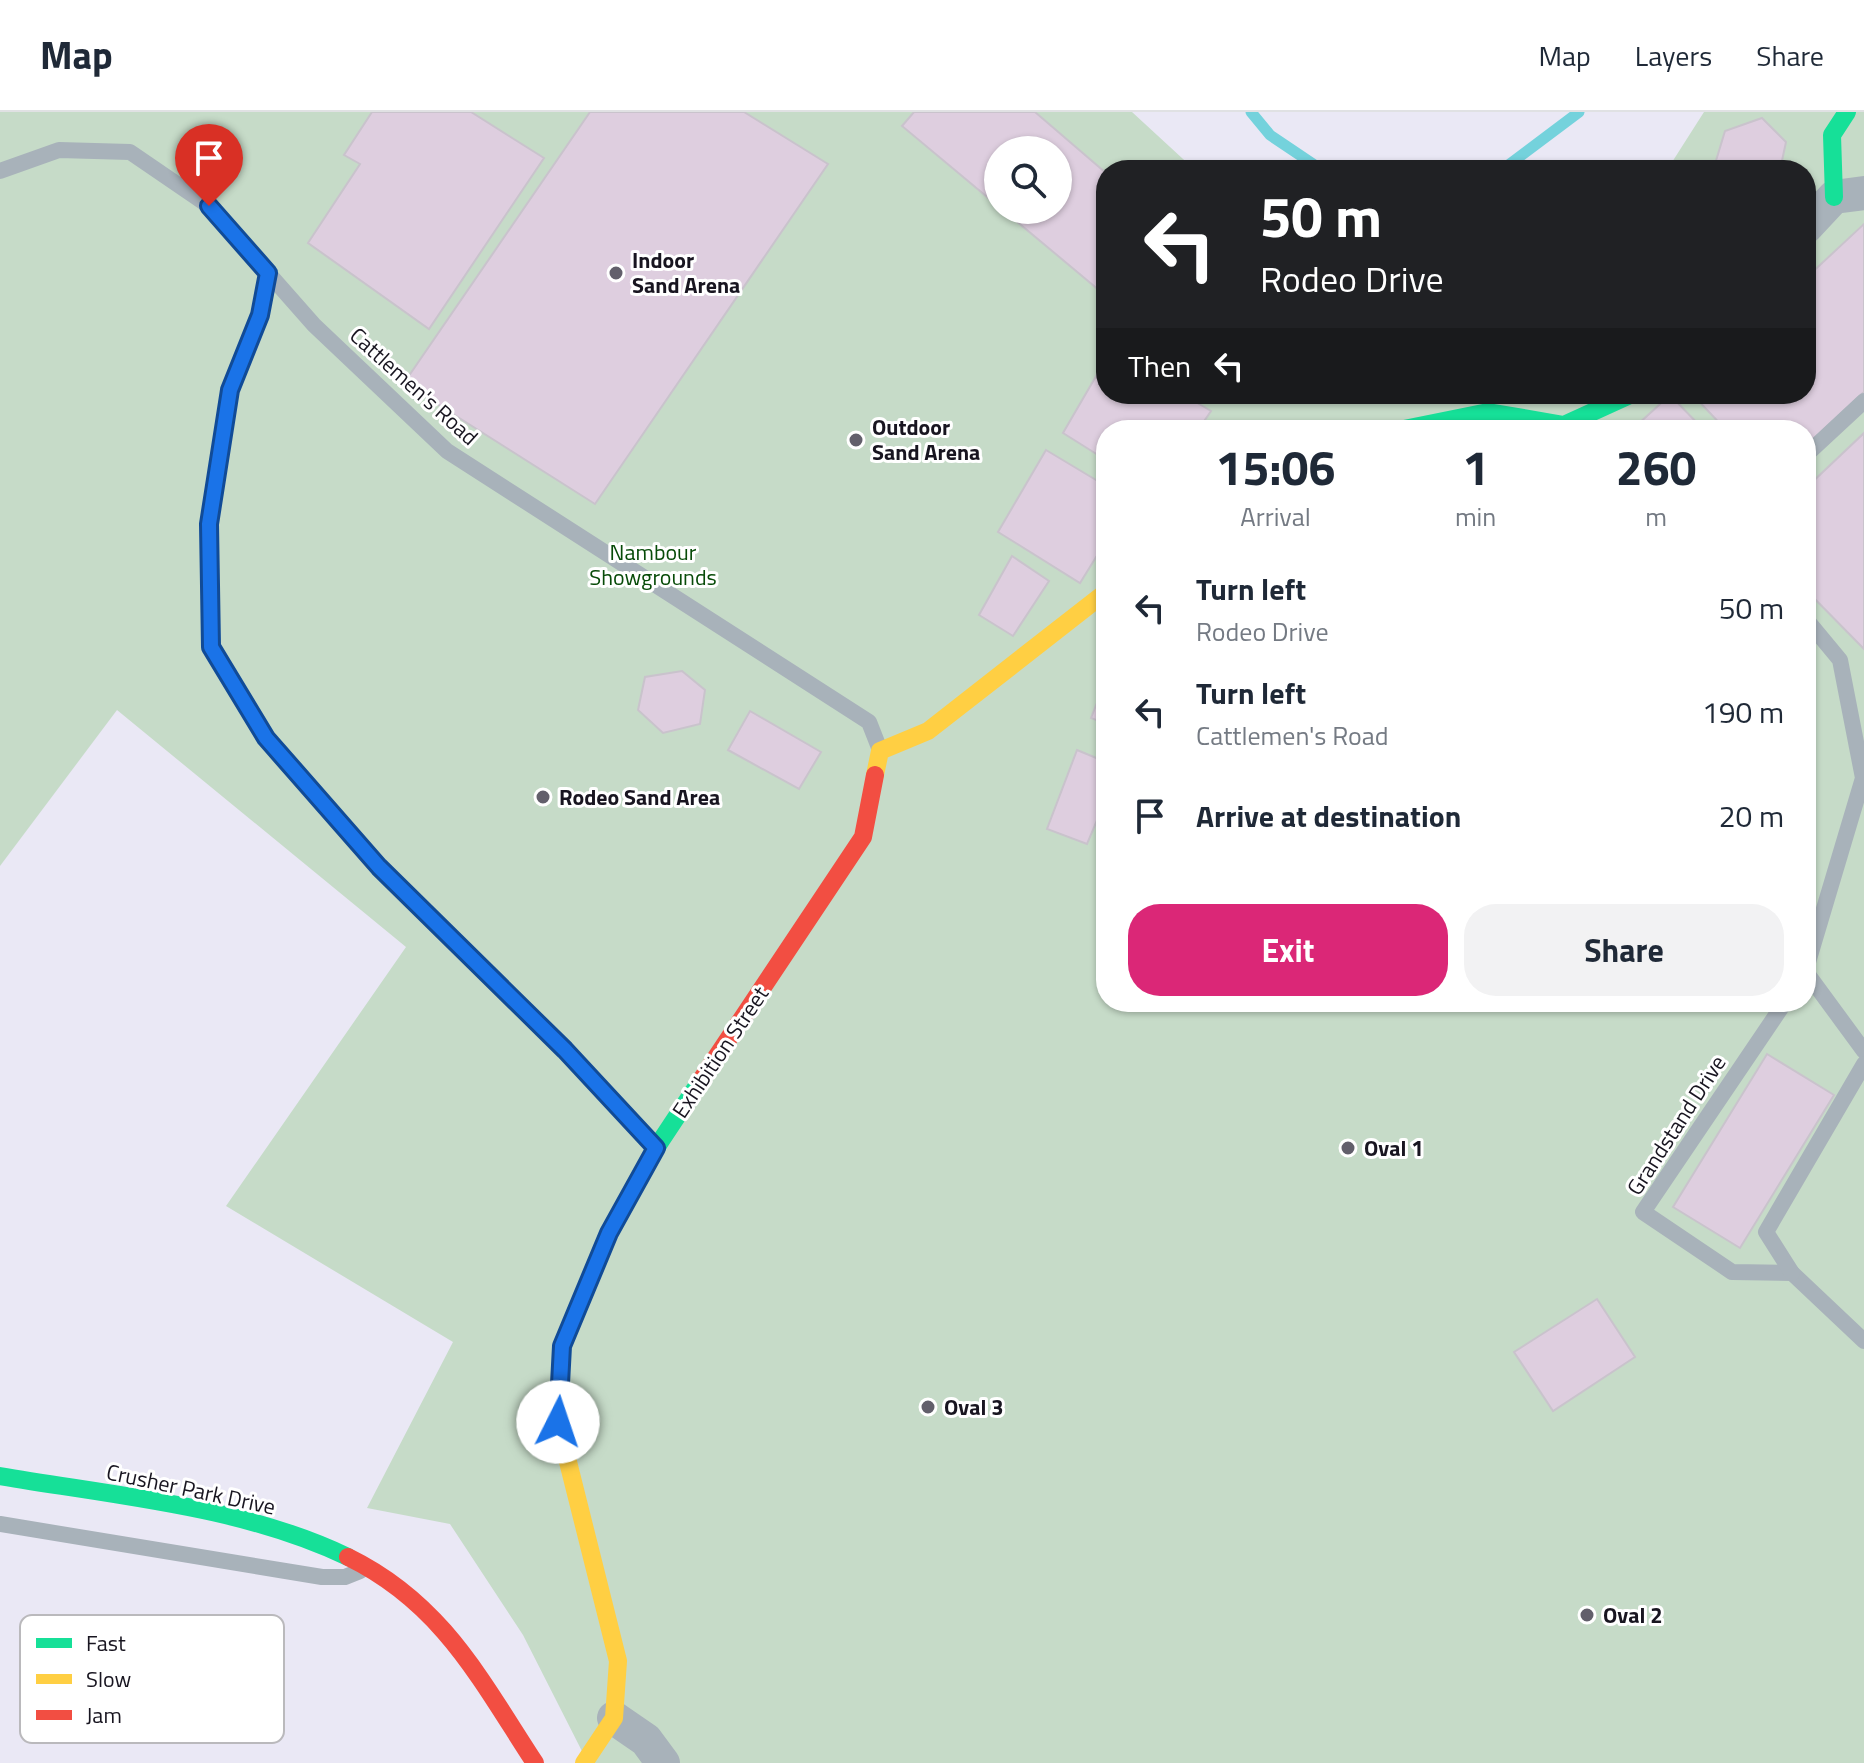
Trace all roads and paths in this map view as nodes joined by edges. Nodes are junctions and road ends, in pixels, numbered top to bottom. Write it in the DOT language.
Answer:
graph roads {
  1 [pos="1847,112"];
  2 [pos="0,171"];
  3 [pos="1849,195"];
  4 [pos="1816,220"];
  5 [pos="268,273"];
  6 [pos="1864,401"];
  7 [pos="1613,404"];
  8 [pos="1448,420"];
  9 [pos="1531,420"];
  10 [pos="1582,420"];
  11 [pos="1816,446"];
  12 [pos="1096,600"];
  13 [pos="1816,631"];
  14 [pos="880,751"];
  15 [pos="1816,937"];
  16 [pos="1816,985"];
  17 [pos="1778,1012"];
  18 [pos="1864,1051"];
  19 [pos="1864,1064"];
  20 [pos="656,1148"];
  21 [pos="1792,1273"];
  22 [pos="1864,1341"];
  23 [pos="0,1476"];
  24 [pos="0,1524"];
  25 [pos="367,1565"];
  26 [pos="614,1718"];
  27 [pos="531,1759"];
  28 [pos="584,1763"];
  29 [pos="663,1763"];
  1 -- 3 [label="street"];
  2 -- 5 [label="lane, Cattlemen's Road"];
  3 -- 4 [label="street"];
  5 -- 14 [label="lane, Cattlemen's Road"];
  5 -- 20 [label="lane"];
  6 -- 11 [label="lane"];
  7 -- 10 [label="street"];
  8 -- 9 [label="street"];
  12 -- 14 [label="street"];
  13 -- 15 [label="lane"];
  14 -- 20 [label="street, Exhibition Street"];
  16 -- 18 [label="lane"];
  17 -- 21 [label="lane, Grandstand Drive"];
  19 -- 21 [label="lane"];
  20 -- 26 [label="street, Exhibition Street"];
  21 -- 22 [label="lane"];
  23 -- 25 [label="street, Crusher Park Drive"];
  24 -- 25 [label="lane"];
  25 -- 27 [label="street, Crusher Park Drive"];
  26 -- 28 [label="street, Exhibition Street"];
  26 -- 29 [label="street"];
}
